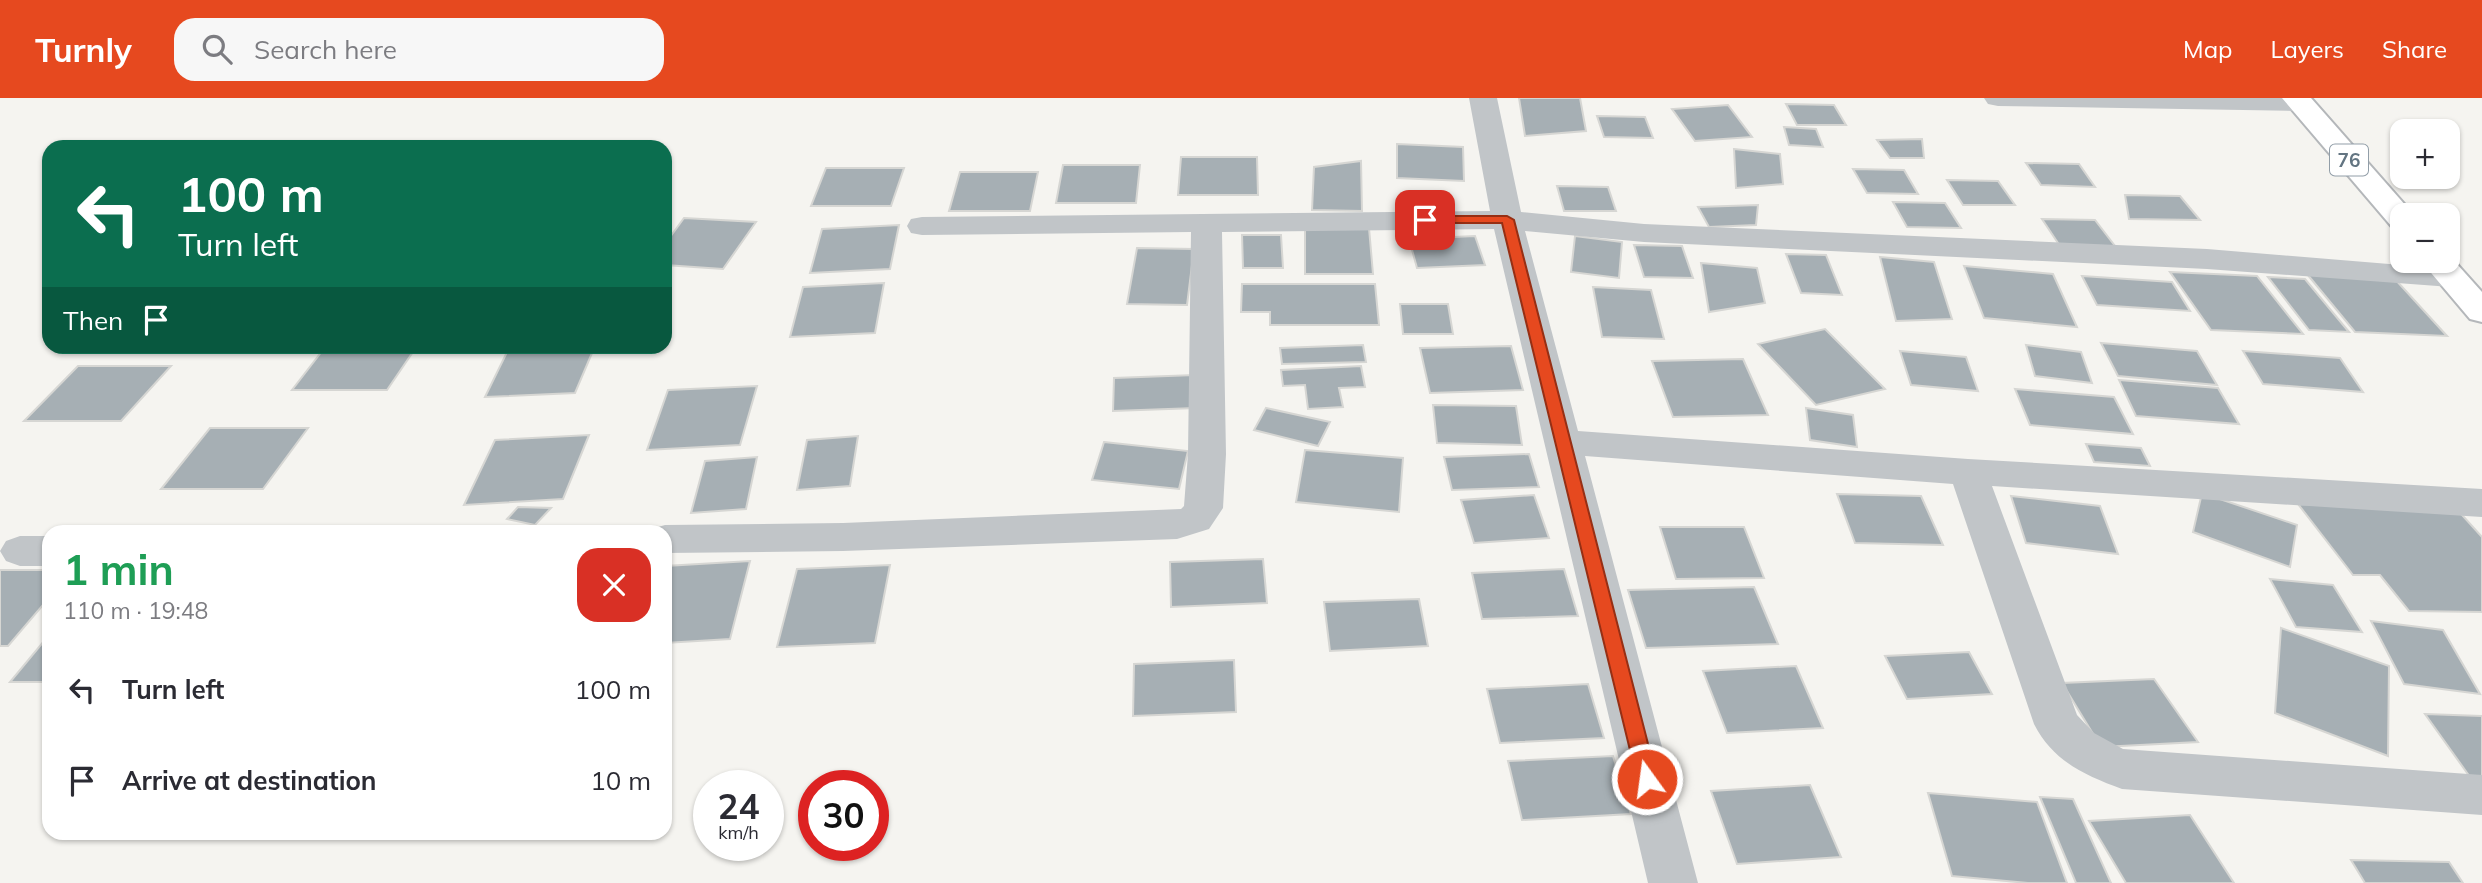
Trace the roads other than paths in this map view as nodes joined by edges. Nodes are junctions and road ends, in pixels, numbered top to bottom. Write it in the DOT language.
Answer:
graph roads {
  1 [pos="1483,98"];
  2 [pos="1998,98"];
  3 [pos="2298,100"];
  4 [pos="2390,206"];
  5 [pos="1507,220"];
  6 [pos="1206,221"];
  7 [pos="922,226"];
  8 [pos="2390,267"];
  9 [pos="2448,273"];
  10 [pos="2482,312"];
  11 [pos="1562,442"];
  12 [pos="1968,472"];
  13 [pos="2482,503"];
  14 [pos="672,539"];
  15 [pos="2482,795"];
  16 [pos="1673,883"];
  1 -- 5 [label="street"];
  2 -- 3 [label="street"];
  3 -- 4 [label="highway, 76"];
  5 -- 6 [label="street"];
  5 -- 8 [label="street"];
  5 -- 11 [label="street"];
  6 -- 7 [label="street"];
  6 -- 14 [label="street"];
  9 -- 10 [label="highway"];
  11 -- 12 [label="street"];
  11 -- 16 [label="street"];
  12 -- 13 [label="street"];
  12 -- 15 [label="street"];
}
